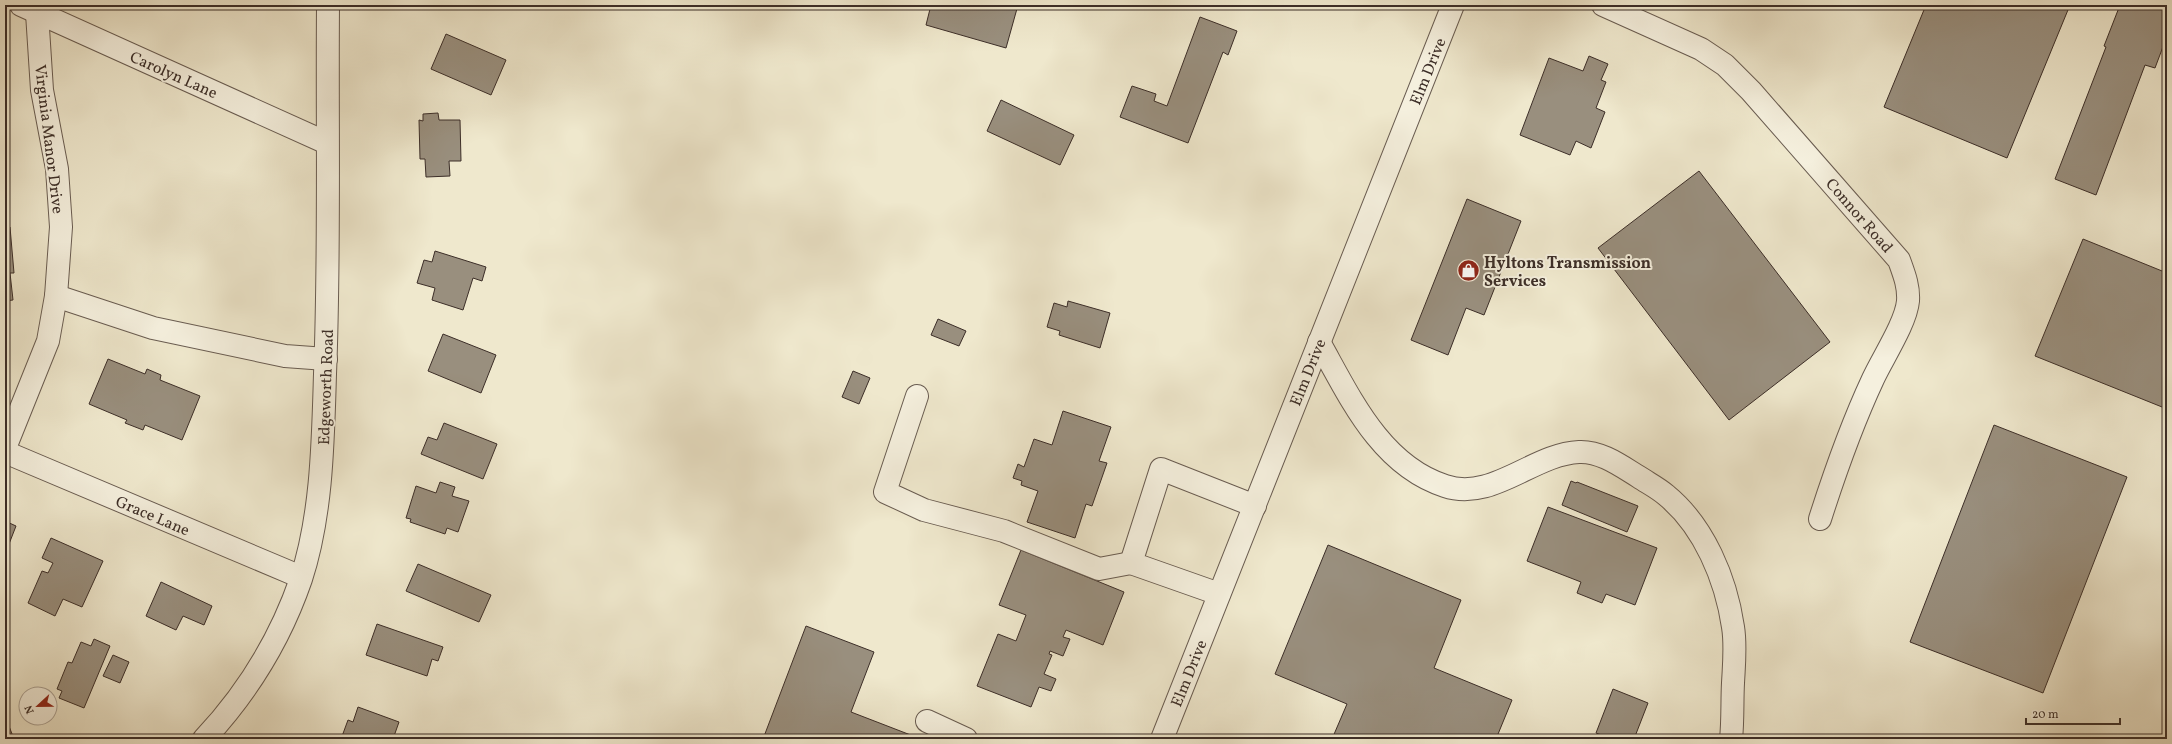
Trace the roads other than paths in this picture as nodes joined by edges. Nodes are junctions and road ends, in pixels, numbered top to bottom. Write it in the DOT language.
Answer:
graph roads {
  1 [pos="328,5"];
  2 [pos="1453,5"];
  3 [pos="1603,5"];
  4 [pos="29,9"];
  5 [pos="327,142"];
  6 [pos="56,296"];
  7 [pos="1319,342"];
  8 [pos="326,359"];
  9 [pos="917,396"];
  10 [pos="5,448"];
  11 [pos="5,452"];
  12 [pos="1254,506"];
  13 [pos="1820,519"];
  14 [pos="1131,563"];
  15 [pos="301,577"];
  16 [pos="1220,594"];
  17 [pos="927,721"];
  18 [pos="204,739"];
  19 [pos="966,739"];
  20 [pos="1162,739"];
  21 [pos="1731,739"];
  1 -- 5 [label="street, Edgeworth Road"];
  2 -- 7 [label="street, Elm Drive"];
  3 -- 13 [label="street, Connor Road"];
  4 -- 5 [label="street, Carolyn Lane"];
  4 -- 6 [label="street, Virginia Manor Drive"];
  5 -- 8 [label="street, Edgeworth Road"];
  6 -- 8 [label="street"];
  6 -- 10 [label="street, Virginia Manor Drive"];
  7 -- 12 [label="street, Elm Drive"];
  7 -- 21 [label="street"];
  8 -- 15 [label="street, Edgeworth Road"];
  9 -- 14 [label="street"];
  11 -- 15 [label="street, Grace Lane"];
  12 -- 14 [label="street"];
  12 -- 16 [label="street, Elm Drive"];
  14 -- 16 [label="street"];
  15 -- 18 [label="street, Edgeworth Road"];
  16 -- 20 [label="street, Elm Drive"];
  17 -- 19 [label="street"];
}
